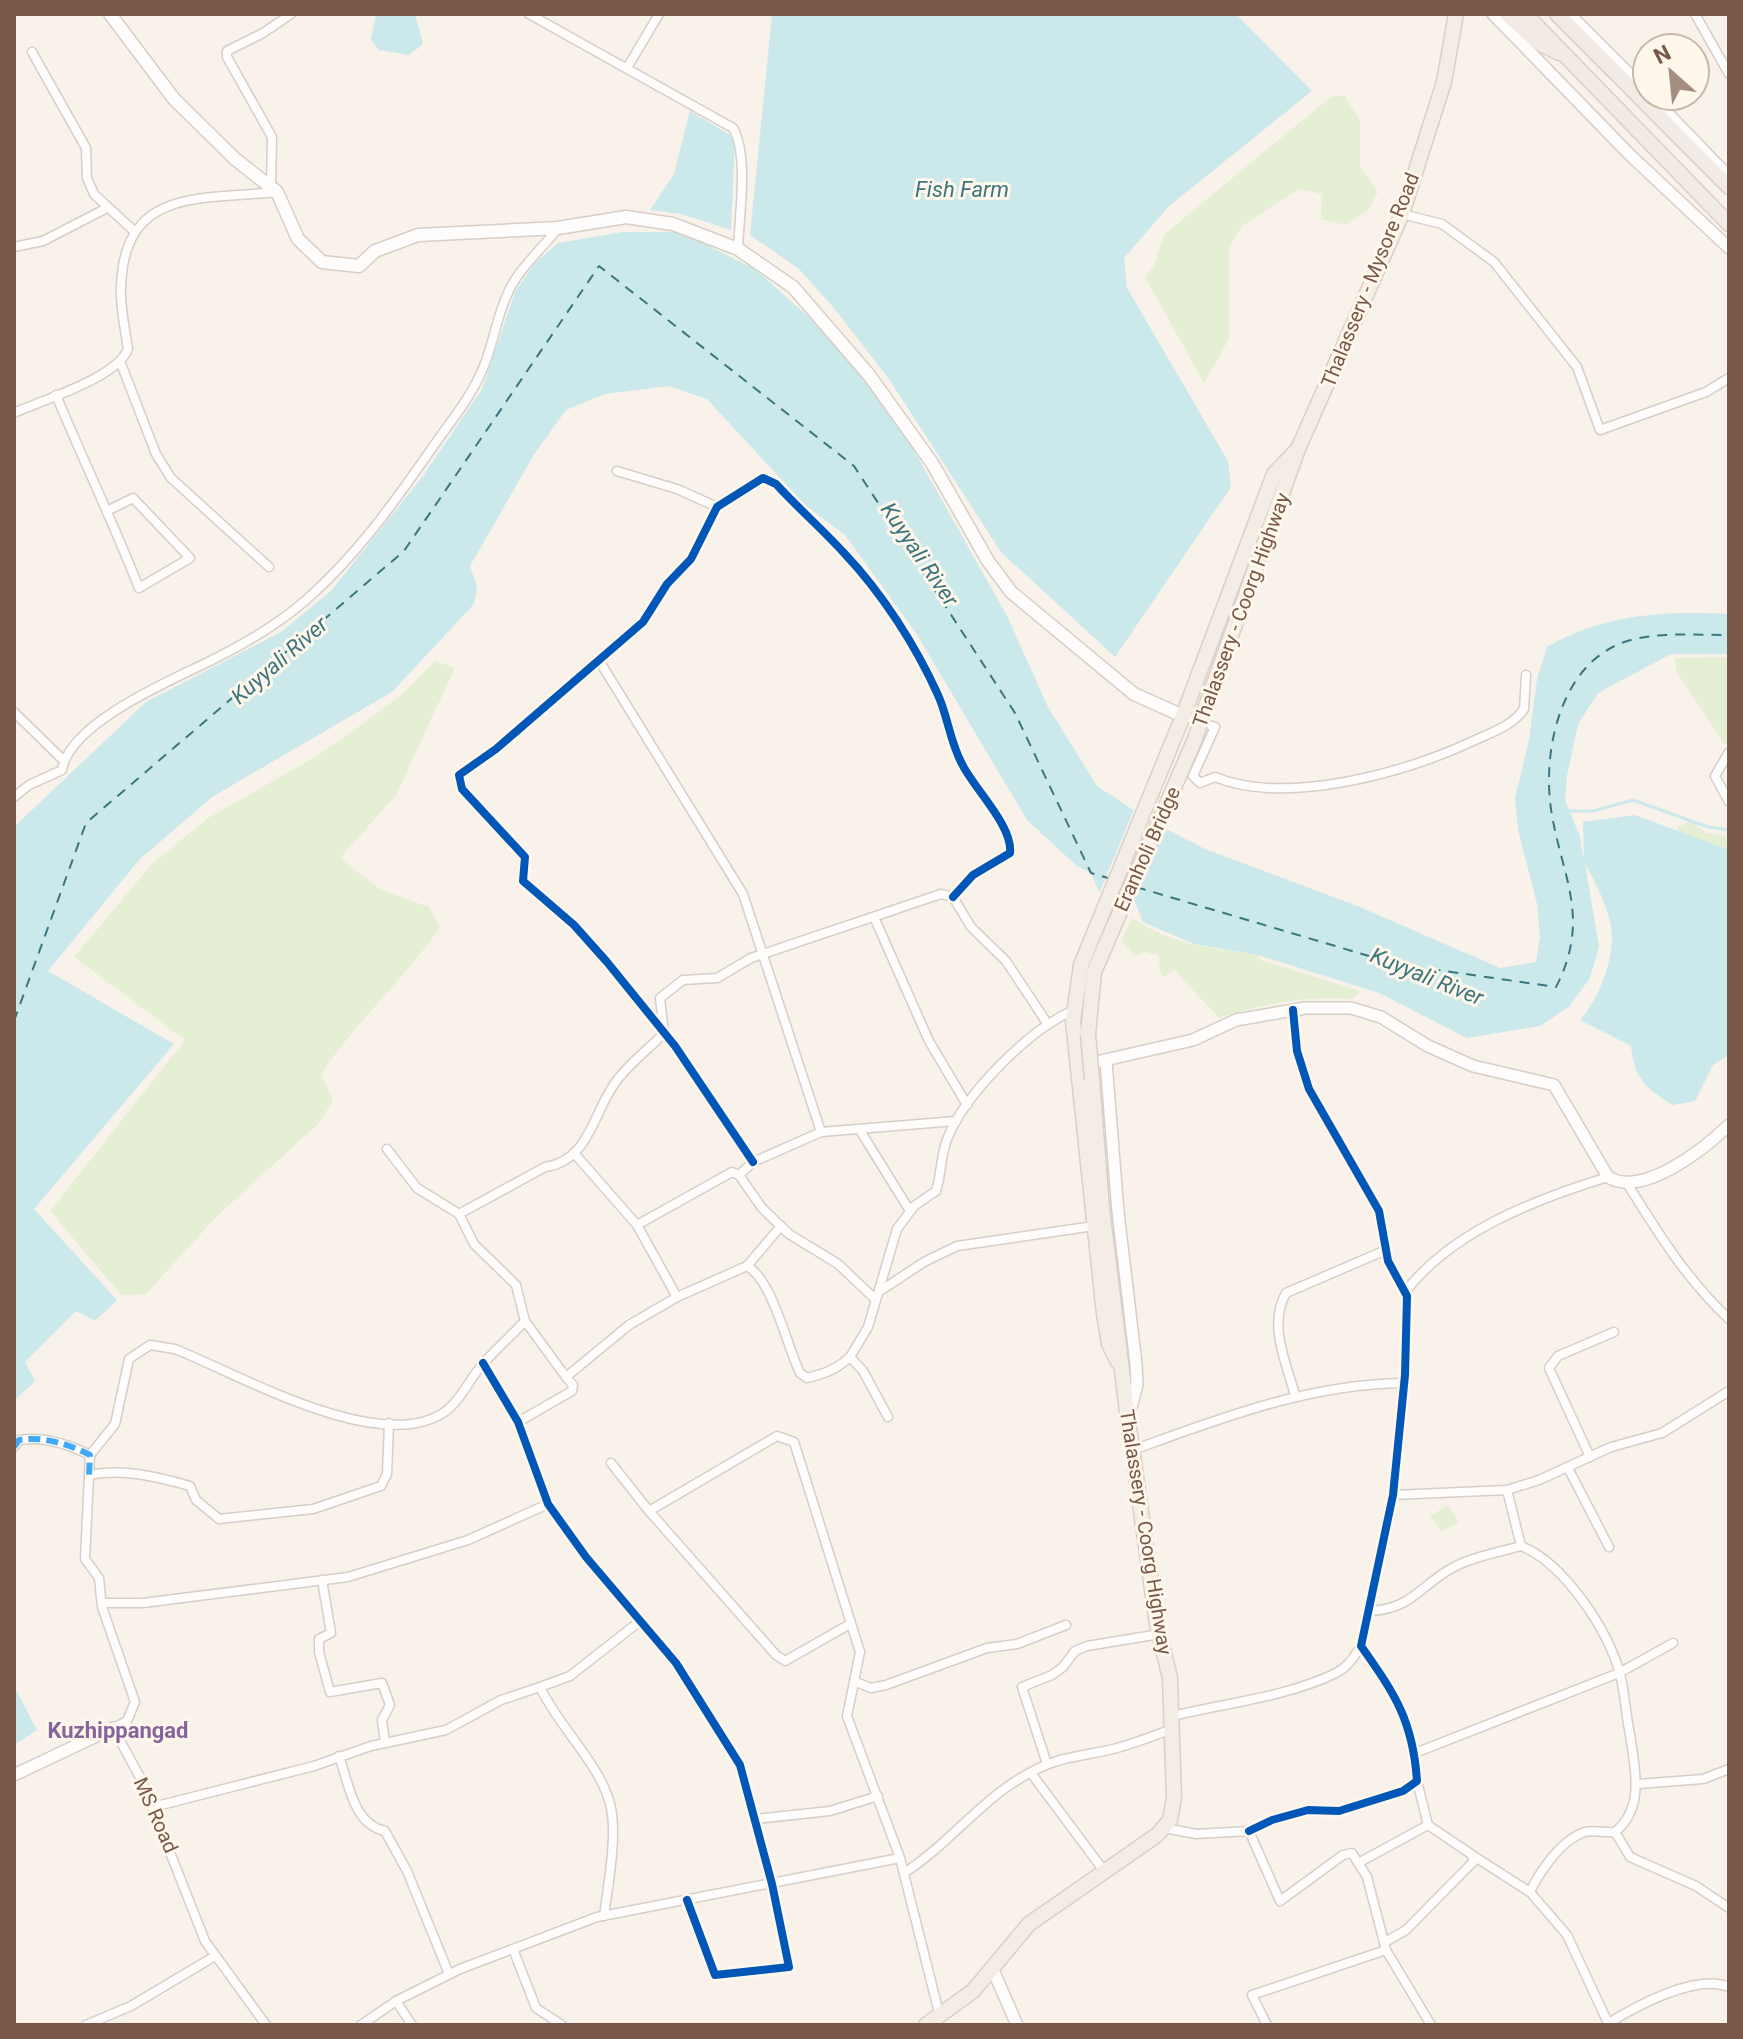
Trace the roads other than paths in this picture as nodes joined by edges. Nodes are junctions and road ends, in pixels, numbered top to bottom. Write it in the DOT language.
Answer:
graph roads {
  1 [pos="110,14"];
  2 [pos="291,14"];
  3 [pos="529,14"];
  4 [pos="659,14"];
  5 [pos="1456,14"];
  6 [pos="1493,14"];
  7 [pos="1507,14"];
  8 [pos="1525,14"];
  9 [pos="1557,14"];
  10 [pos="1569,14"];
  11 [pos="1695,14"];
  12 [pos="32,52"];
  13 [pos="1567,57"];
  14 [pos="627,68"];
  15 [pos="1729,74"];
  16 [pos="1631,76"];
  17 [pos="1666,112"];
  18 [pos="1729,177"];
  19 [pos="1729,187"];
  20 [pos="274,189"];
  21 [pos="107,208"];
  22 [pos="1402,214"];
  23 [pos="1729,224"];
  24 [pos="558,228"];
  25 [pos="135,232"];
  26 [pos="14,247"];
  27 [pos="1729,248"];
  28 [pos="738,249"];
  29 [pos="120,361"];
  30 [pos="1729,378"];
  31 [pos="56,395"];
  32 [pos="14,413"];
  33 [pos="1298,449"];
  34 [pos="617,471"];
  35 [pos="717,507"];
  36 [pos="109,510"];
  37 [pos="269,567"];
  38 [pos="600,662"];
  39 [pos="1526,675"];
  40 [pos="14,712"];
  41 [pos="1183,716"];
  42 [pos="1729,752"];
  43 [pos="64,761"];
  44 [pos="1182,771"];
  45 [pos="14,797"];
  46 [pos="1729,802"];
  47 [pos="953,897"];
  48 [pos="874,917"];
  49 [pos="1113,928"];
  50 [pos="762,954"];
  51 [pos="1293,1010"];
  52 [pos="1072,1011"];
  53 [pos="1047,1023"];
  54 [pos="664,1033"];
  55 [pos="1106,1062"];
  56 [pos="1076,1066"];
  57 [pos="967,1105"];
  58 [pos="956,1121"];
  59 [pos="1729,1125"];
  60 [pos="821,1132"];
  61 [pos="861,1132"];
  62 [pos="387,1149"];
  63 [pos="574,1153"];
  64 [pos="753,1162"];
  65 [pos="739,1175"];
  66 [pos="1608,1177"];
  67 [pos="1628,1185"];
  68 [pos="910,1211"];
  69 [pos="459,1214"];
  70 [pos="637,1225"];
  71 [pos="781,1226"];
  72 [pos="1094,1226"];
  73 [pos="1386,1250"];
  74 [pos="747,1266"];
  75 [pos="1405,1292"];
  76 [pos="877,1295"];
  77 [pos="677,1297"];
  78 [pos="1729,1319"];
  79 [pos="525,1321"];
  80 [pos="1614,1332"];
  81 [pos="850,1357"];
  82 [pos="483,1363"];
  83 [pos="1123,1373"];
  84 [pos="566,1377"];
  85 [pos="1404,1383"];
  86 [pos="1729,1391"];
  87 [pos="1295,1395"];
  88 [pos="888,1417"];
  89 [pos="1128,1420"];
  90 [pos="518,1422"];
  91 [pos="389,1423"];
  92 [pos="14,1447"];
  93 [pos="1133,1450"];
  94 [pos="90,1455"];
  95 [pos="1590,1457"];
  96 [pos="611,1463"];
  97 [pos="1568,1468"];
  98 [pos="89,1475"];
  99 [pos="1507,1490"];
  100 [pos="1393,1495"];
  101 [pos="548,1504"];
  102 [pos="649,1511"];
  103 [pos="1521,1546"];
  104 [pos="1609,1547"];
  105 [pos="322,1580"];
  106 [pos="102,1603"];
  107 [pos="1370,1611"];
  108 [pos="640,1621"];
  109 [pos="850,1624"];
  110 [pos="1066,1625"];
  111 [pos="1160,1634"];
  112 [pos="1673,1643"];
  113 [pos="1361,1646"];
  114 [pos="1619,1673"];
  115 [pos="856,1682"];
  116 [pos="540,1687"];
  117 [pos="1174,1722"];
  118 [pos="113,1728"];
  119 [pos="385,1743"];
  120 [pos="1415,1753"];
  121 [pos="339,1756"];
  122 [pos="1047,1764"];
  123 [pos="1729,1769"];
  124 [pos="1031,1773"];
  125 [pos="14,1775"];
  126 [pos="1417,1781"];
  127 [pos="1638,1784"];
  128 [pos="878,1796"];
  129 [pos="153,1807"];
  130 [pos="756,1819"];
  131 [pos="1428,1825"];
  132 [pos="1165,1828"];
  133 [pos="1249,1831"];
  134 [pos="1615,1832"];
  135 [pos="1471,1854"];
  136 [pos="900,1858"];
  137 [pos="1360,1862"];
  138 [pos="1104,1871"];
  139 [pos="904,1873"];
  140 [pos="772,1884"];
  141 [pos="1530,1892"];
  142 [pos="687,1900"];
  143 [pos="1729,1908"];
  144 [pos="604,1916"];
  145 [pos="1386,1946"];
  146 [pos="513,1949"];
  147 [pos="215,1956"];
  148 [pos="993,1970"];
  149 [pos="449,1974"];
  150 [pos="1729,1987"];
  151 [pos="396,2001"];
  152 [pos="940,2017"];
  153 [pos="1607,2024"];
  154 [pos="86,2025"];
  155 [pos="266,2025"];
  156 [pos="361,2025"];
  157 [pos="412,2025"];
  158 [pos="562,2025"];
  159 [pos="926,2025"];
  160 [pos="1017,2025"];
  161 [pos="1267,2025"];
  162 [pos="1431,2025"];
  1 -- 20 [label="main road"];
  2 -- 20 [label="street"];
  3 -- 14 [label="street"];
  4 -- 14 [label="street"];
  5 -- 22 [label="main road, Thalassery - Mysore Road"];
  6 -- 27 [label="street"];
  7 -- 13 [label="highway"];
  8 -- 13 [label="highway"];
  9 -- 19 [label="highway"];
  10 -- 16 [label="street"];
  11 -- 15 [label="street"];
  12 -- 21 [label="street"];
  13 -- 23 [label="highway"];
  14 -- 28 [label="street"];
  17 -- 18 [label="street"];
  20 -- 24 [label="main road"];
  20 -- 25 [label="street"];
  21 -- 25 [label="street"];
  21 -- 26 [label="street"];
  22 -- 30 [label="street"];
  22 -- 33 [label="main road, Thalassery - Mysore Road"];
  24 -- 28 [label="main road"];
  24 -- 43 [label="street"];
  25 -- 29 [label="street"];
  28 -- 41 [label="main road"];
  29 -- 31 [label="street"];
  29 -- 37 [label="street"];
  31 -- 32 [label="street"];
  31 -- 36 [label="street"];
  33 -- 41 [label="main road"];
  33 -- 44 [label="main road, Thalassery - Coorg Highway, bridge"];
  34 -- 35 [label="street"];
  35 -- 38 [label="street"];
  35 -- 47 [label="street"];
  36 -- 36 [label="street"];
  38 -- 50 [label="street"];
  38 -- 54 [label="street"];
  39 -- 41 [label="street"];
  40 -- 43 [label="street"];
  41 -- 52 [label="main road"];
  42 -- 46 [label="street"];
  43 -- 45 [label="street"];
  44 -- 49 [label="main road, Eranholi Bridge"];
  47 -- 48 [label="street"];
  47 -- 53 [label="street"];
  48 -- 50 [label="street"];
  48 -- 57 [label="street"];
  49 -- 83 [label="main road, Thalassery - Coorg Highway, bridge"];
  50 -- 54 [label="street"];
  50 -- 60 [label="street"];
  51 -- 55 [label="street"];
  51 -- 66 [label="street"];
  51 -- 73 [label="street"];
  52 -- 53 [label="street"];
  52 -- 56 [label="main road"];
  53 -- 57 [label="street"];
  54 -- 63 [label="street"];
  54 -- 64 [label="street"];
  55 -- 56 [label="street"];
  55 -- 89 [label="street"];
  56 -- 72 [label="main road"];
  57 -- 58 [label="street"];
  58 -- 61 [label="street"];
  58 -- 68 [label="street"];
  59 -- 67 [label="street"];
  60 -- 61 [label="street"];
  60 -- 64 [label="street"];
  61 -- 68 [label="street"];
  62 -- 69 [label="street"];
  63 -- 69 [label="street"];
  63 -- 70 [label="street"];
  64 -- 65 [label="street"];
  65 -- 70 [label="street"];
  65 -- 71 [label="street"];
  66 -- 67 [label="street"];
  66 -- 75 [label="street"];
  67 -- 78 [label="street"];
  68 -- 76 [label="street"];
  69 -- 79 [label="street"];
  70 -- 77 [label="street"];
  71 -- 74 [label="street"];
  71 -- 76 [label="street"];
  72 -- 76 [label="street"];
  72 -- 83 [label="main road"];
  73 -- 75 [label="street"];
  73 -- 87 [label="street"];
  74 -- 77 [label="street"];
  74 -- 81 [label="street"];
  75 -- 85 [label="street"];
  76 -- 81 [label="street"];
  77 -- 84 [label="street"];
  79 -- 82 [label="street"];
  79 -- 84 [label="street"];
  80 -- 95 [label="street"];
  81 -- 88 [label="street"];
  82 -- 90 [label="street"];
  82 -- 91 [label="street"];
  83 -- 89 [label="main road, Thalassery - Coorg Highway"];
  84 -- 90 [label="street"];
  85 -- 87 [label="street"];
  85 -- 100 [label="street"];
  86 -- 95 [label="street"];
  87 -- 93 [label="street"];
  89 -- 93 [label="main road, Thalassery - Coorg Highway"];
  90 -- 101 [label="street"];
  91 -- 94 [label="street"];
  91 -- 98 [label="street"];
  92 -- 94 [label="street"];
  93 -- 111 [label="main road, Thalassery - Coorg Highway"];
  94 -- 98 [label="street"];
  95 -- 97 [label="street"];
  96 -- 102 [label="street"];
  97 -- 99 [label="street"];
  97 -- 104 [label="street"];
  98 -- 106 [label="street"];
  99 -- 100 [label="street"];
  99 -- 103 [label="street"];
  100 -- 107 [label="street"];
  101 -- 105 [label="street"];
  101 -- 108 [label="street"];
  102 -- 109 [label="street"];
  102 -- 109 [label="street"];
  103 -- 107 [label="street"];
  103 -- 114 [label="street"];
  105 -- 106 [label="street"];
  105 -- 119 [label="street"];
  106 -- 118 [label="street"];
  107 -- 113 [label="street"];
  108 -- 116 [label="street"];
  108 -- 130 [label="street"];
  109 -- 115 [label="street"];
  110 -- 115 [label="street"];
  111 -- 117 [label="main road, Thalassery - Coorg Highway"];
  111 -- 122 [label="street"];
  112 -- 114 [label="street"];
  113 -- 117 [label="street"];
  113 -- 120 [label="street"];
  114 -- 120 [label="street"];
  114 -- 127 [label="street"];
  115 -- 128 [label="street"];
  116 -- 119 [label="street"];
  116 -- 144 [label="street"];
  117 -- 122 [label="street"];
  117 -- 132 [label="main road, Thalassery - Coorg Highway"];
  118 -- 125 [label="street"];
  118 -- 129 [label="street, MS Road"];
  119 -- 121 [label="street"];
  120 -- 126 [label="street"];
  121 -- 129 [label="street"];
  121 -- 149 [label="street"];
  122 -- 124 [label="street"];
  123 -- 127 [label="street"];
  124 -- 138 [label="street"];
  124 -- 139 [label="street"];
  126 -- 131 [label="street"];
  126 -- 133 [label="street"];
  127 -- 134 [label="street"];
  128 -- 130 [label="street"];
  128 -- 136 [label="street"];
  129 -- 147 [label="street, MS Road"];
  130 -- 140 [label="street"];
  131 -- 135 [label="street"];
  131 -- 137 [label="street"];
  132 -- 133 [label="street"];
  132 -- 138 [label="main road"];
  133 -- 137 [label="street"];
  134 -- 141 [label="street"];
  134 -- 143 [label="street"];
  135 -- 141 [label="street"];
  135 -- 145 [label="street"];
  136 -- 139 [label="street"];
  136 -- 140 [label="street"];
  137 -- 145 [label="street"];
  138 -- 148 [label="main road"];
  139 -- 152 [label="street"];
  140 -- 142 [label="street"];
  140 -- 142 [label="street"];
  141 -- 153 [label="street"];
  142 -- 144 [label="street"];
  144 -- 146 [label="street"];
  145 -- 161 [label="street"];
  145 -- 162 [label="street"];
  146 -- 149 [label="street"];
  146 -- 158 [label="street"];
  147 -- 154 [label="street"];
  147 -- 155 [label="street, MS Road"];
  148 -- 152 [label="main road"];
  148 -- 160 [label="street"];
  149 -- 151 [label="street"];
  150 -- 153 [label="street"];
  151 -- 156 [label="street"];
  151 -- 157 [label="street"];
  152 -- 159 [label="main road"];
}
